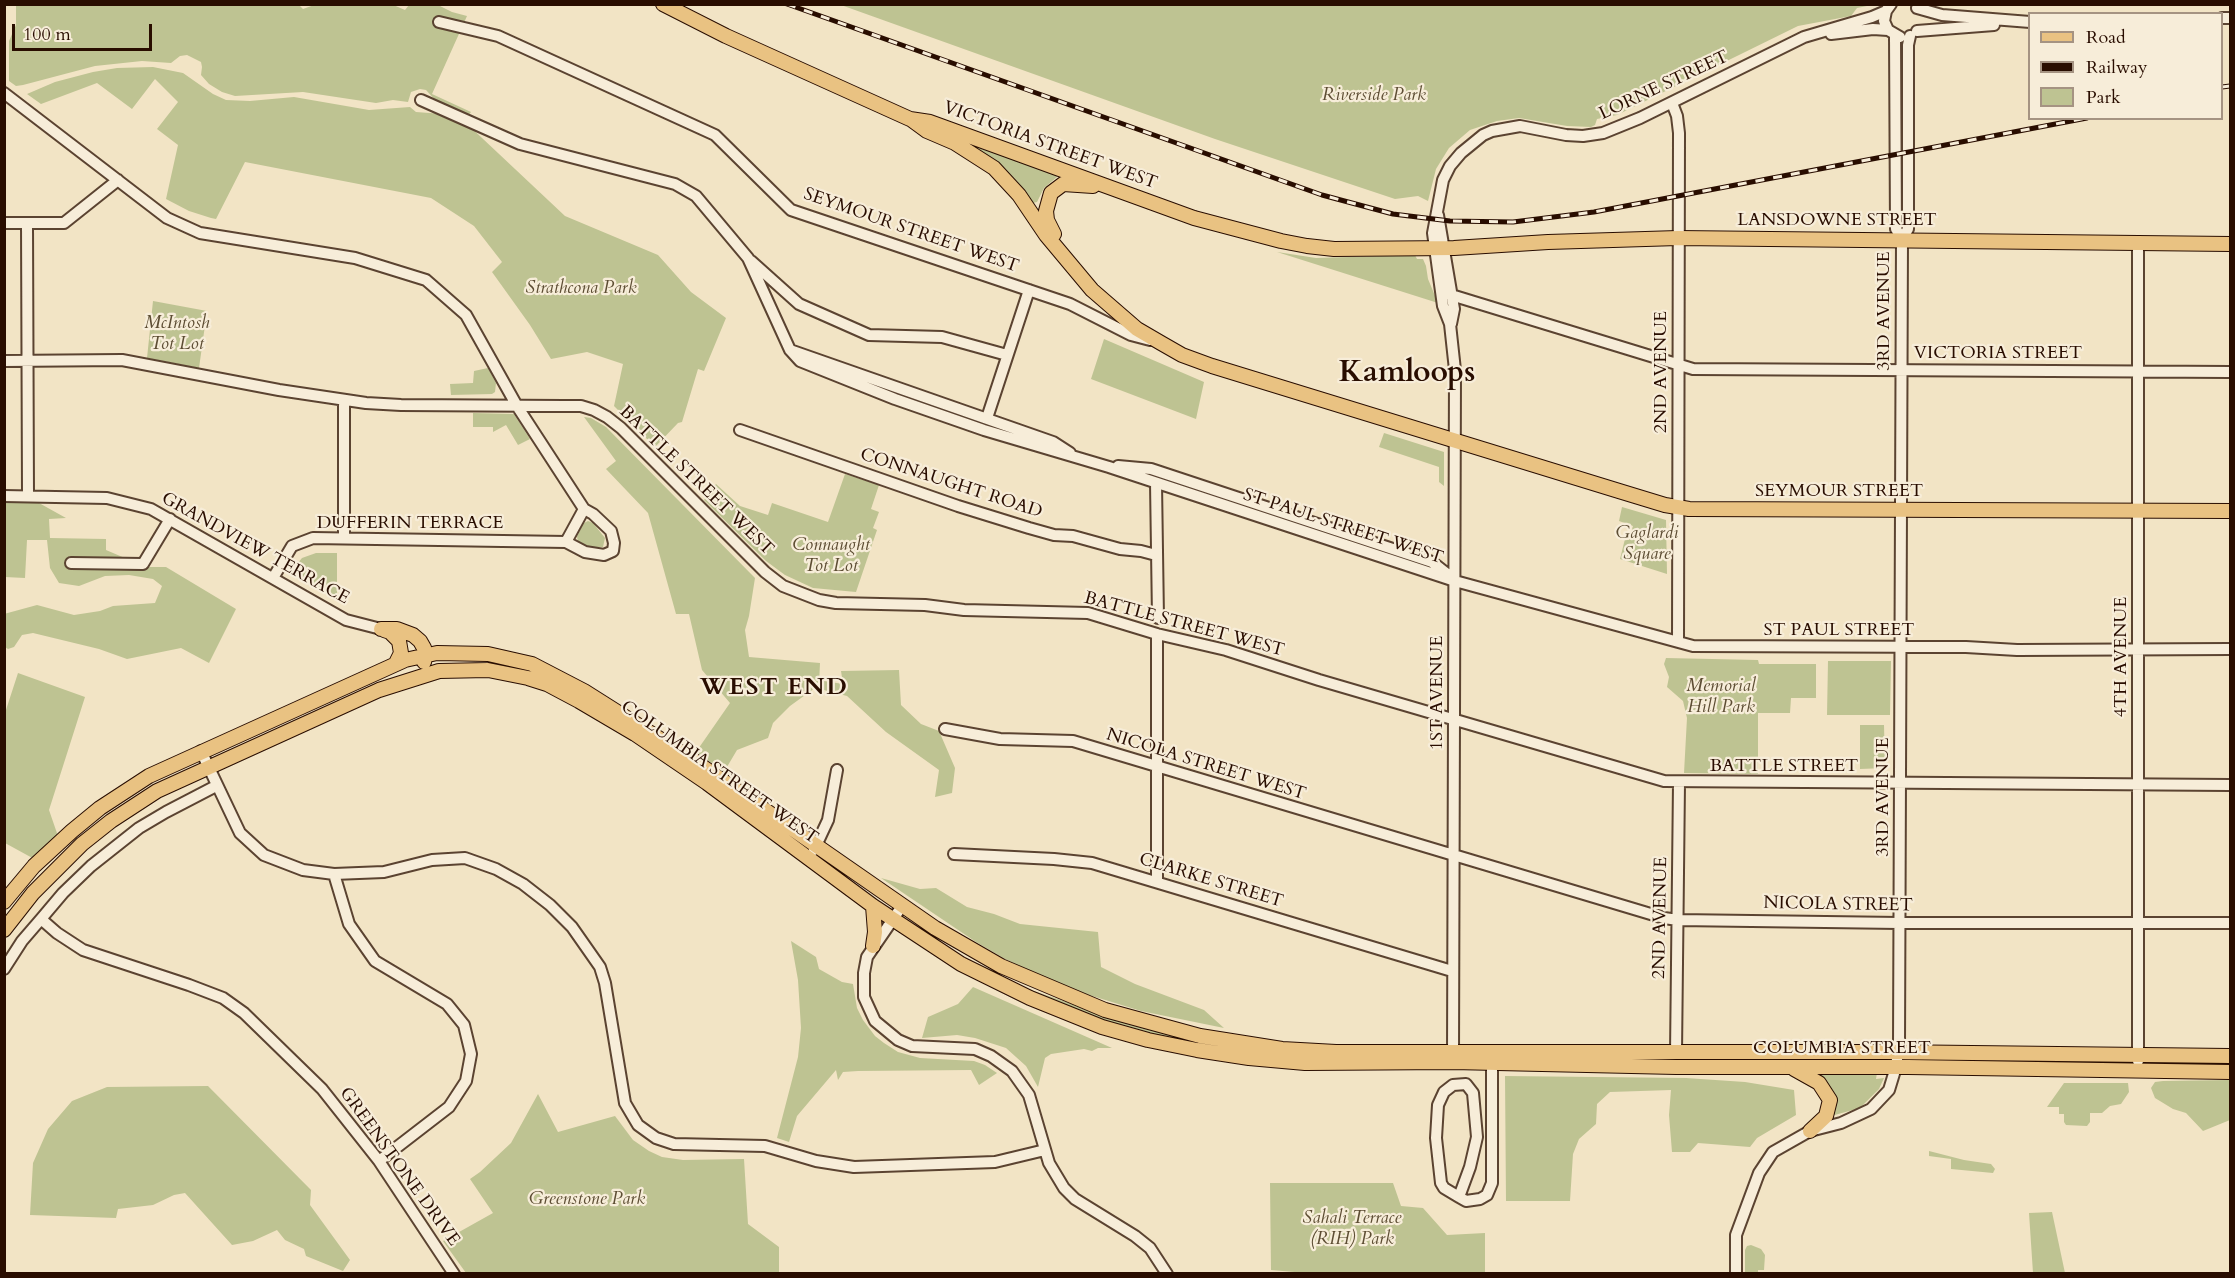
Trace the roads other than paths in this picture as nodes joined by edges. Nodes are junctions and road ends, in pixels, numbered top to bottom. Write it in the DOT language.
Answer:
graph roads {
  1 [pos="663,4"];
  2 [pos="1889,6"];
  3 [pos="1915,6"];
  4 [pos="439,22"];
  5 [pos="2028,22"];
  6 [pos="2028,22"];
  7 [pos="1891,33"];
  8 [pos="1913,33"];
  9 [pos="1804,37"];
  10 [pos="4,93"];
  11 [pos="421,100"];
  12 [pos="1672,102"];
  13 [pos="910,119"];
  14 [pos="118,180"];
  15 [pos="1136,197"];
  16 [pos="4,223"];
  17 [pos="27,223"];
  18 [pos="1678,238"];
  19 [pos="1902,239"];
  20 [pos="2138,242"];
  21 [pos="2230,244"];
  22 [pos="1439,248"];
  23 [pos="747,258"];
  24 [pos="1069,263"];
  25 [pos="1438,266"];
  26 [pos="1029,290"];
  27 [pos="1452,294"];
  28 [pos="1450,324"];
  29 [pos="1161,343"];
  30 [pos="790,350"];
  31 [pos="1007,355"];
  32 [pos="27,360"];
  33 [pos="4,361"];
  34 [pos="1679,366"];
  35 [pos="1902,371"];
  36 [pos="2138,371"];
  37 [pos="2230,372"];
  38 [pos="344,400"];
  39 [pos="517,406"];
  40 [pos="987,418"];
  41 [pos="740,430"];
  42 [pos="1456,442"];
  43 [pos="1078,458"];
  44 [pos="1109,467"];
  45 [pos="1156,483"];
  46 [pos="28,495"];
  47 [pos="4,496"];
  48 [pos="1678,507"];
  49 [pos="584,509"];
  50 [pos="1901,511"];
  51 [pos="2139,511"];
  52 [pos="2230,511"];
  53 [pos="170,519"];
  54 [pos="344,538"];
  55 [pos="566,542"];
  56 [pos="1156,555"];
  57 [pos="71,563"];
  58 [pos="273,578"];
  59 [pos="1455,581"];
  60 [pos="1158,618"];
  61 [pos="381,630"];
  62 [pos="1157,634"];
  63 [pos="1677,642"];
  64 [pos="1901,647"];
  65 [pos="2230,649"];
  66 [pos="2139,651"];
  67 [pos="426,654"];
  68 [pos="396,663"];
  69 [pos="421,676"];
  70 [pos="1454,719"];
  71 [pos="945,729"];
  72 [pos="201,751"];
  73 [pos="208,766"];
  74 [pos="1157,768"];
  75 [pos="837,770"];
  76 [pos="1679,783"];
  77 [pos="1900,784"];
  78 [pos="2138,785"];
  79 [pos="2230,785"];
  80 [pos="216,786"];
  81 [pos="816,845"];
  82 [pos="954,854"];
  83 [pos="1454,856"];
  84 [pos="810,859"];
  85 [pos="334,874"];
  86 [pos="1157,881"];
  87 [pos="4,902"];
  88 [pos="873,906"];
  89 [pos="902,906"];
  90 [pos="41,919"];
  91 [pos="892,919"];
  92 [pos="1678,920"];
  93 [pos="1899,922"];
  94 [pos="2138,923"];
  95 [pos="2230,923"];
  96 [pos="4,930"];
  97 [pos="873,946"];
  98 [pos="4,969"];
  99 [pos="1452,971"];
  100 [pos="1898,1052"];
  101 [pos="1676,1053"];
  102 [pos="2138,1056"];
  103 [pos="2230,1056"];
  104 [pos="1453,1058"];
  105 [pos="1492,1058"];
  106 [pos="1790,1067"];
  107 [pos="1896,1067"];
  108 [pos="2138,1071"];
  109 [pos="2230,1072"];
  110 [pos="1810,1131"];
  111 [pos="1045,1150"];
  112 [pos="379,1161"];
  113 [pos="1459,1197"];
  114 [pos="454,1274"];
  115 [pos="1167,1274"];
  116 [pos="1736,1274"];
  1 -- 13 [label="main road, VICTORIA STREET WEST"];
  2 -- 7 [label="street, 3RD AVENUE"];
  2 -- 9 [label="street, LORNE STREET"];
  3 -- 5 [label="street"];
  3 -- 8 [label="street, 3RD AVENUE"];
  4 -- 26 [label="street, SEYMOUR STREET WEST"];
  6 -- 8 [label="street"];
  7 -- 8 [label="street, LORNE STREET"];
  7 -- 9 [label="street, LORNE STREET"];
  7 -- 19 [label="street, 3RD AVENUE"];
  8 -- 19 [label="street, 3RD AVENUE"];
  9 -- 12 [label="street, LORNE STREET"];
  10 -- 14 [label="street"];
  11 -- 23 [label="street"];
  12 -- 18 [label="street, 2ND AVENUE"];
  12 -- 22 [label="street, LORNE STREET"];
  13 -- 15 [label="main road, VICTORIA STREET WEST"];
  13 -- 24 [label="main road, SEYMOUR STREET WEST"];
  14 -- 17 [label="street"];
  14 -- 39 [label="street"];
  15 -- 22 [label="main road, VICTORIA STREET WEST"];
  15 -- 24 [label="main road"];
  16 -- 17 [label="street"];
  17 -- 32 [label="street"];
  18 -- 19 [label="main road, LANSDOWNE STREET"];
  18 -- 22 [label="main road, LANSDOWNE STREET"];
  18 -- 34 [label="street, 2ND AVENUE"];
  19 -- 20 [label="main road, LANSDOWNE STREET"];
  19 -- 35 [label="street, 3RD AVENUE"];
  20 -- 21 [label="main road, LANSDOWNE STREET"];
  20 -- 36 [label="street, 4TH AVENUE"];
  22 -- 25 [label="street, 1ST AVENUE"];
  22 -- 27 [label="street, 1ST AVENUE"];
  23 -- 30 [label="street"];
  23 -- 31 [label="street"];
  24 -- 29 [label="main road, SEYMOUR STREET WEST"];
  25 -- 27 [label="street"];
  25 -- 28 [label="street, 1ST AVENUE"];
  26 -- 29 [label="street, SEYMOUR STREET WEST"];
  26 -- 31 [label="street"];
  27 -- 28 [label="street, 1ST AVENUE"];
  27 -- 34 [label="street, VICTORIA STREET"];
  28 -- 42 [label="street, 1ST AVENUE"];
  29 -- 42 [label="main road, SEYMOUR STREET WEST"];
  30 -- 40 [label="street, ST PAUL STREET WEST"];
  30 -- 43 [label="street, ST PAUL STREET WEST"];
  31 -- 40 [label="street"];
  32 -- 33 [label="street, BATTLE STREET WEST"];
  32 -- 38 [label="street, BATTLE STREET WEST"];
  32 -- 46 [label="street"];
  34 -- 35 [label="street, VICTORIA STREET"];
  34 -- 48 [label="street, 2ND AVENUE"];
  35 -- 36 [label="street, VICTORIA STREET"];
  35 -- 50 [label="street, 3RD AVENUE"];
  36 -- 37 [label="street, VICTORIA STREET"];
  36 -- 51 [label="street, 4TH AVENUE"];
  38 -- 39 [label="street, BATTLE STREET WEST"];
  38 -- 54 [label="street"];
  39 -- 49 [label="street"];
  39 -- 62 [label="street, BATTLE STREET WEST"];
  40 -- 43 [label="street, ST PAUL STREET WEST"];
  41 -- 56 [label="street, CONNAUGHT ROAD"];
  42 -- 48 [label="main road, SEYMOUR STREET"];
  42 -- 59 [label="street, 1ST AVENUE"];
  43 -- 44 [label="street, ST PAUL STREET WEST"];
  44 -- 45 [label="street, ST PAUL STREET WEST"];
  44 -- 59 [label="street, ST PAUL STREET WEST"];
  45 -- 56 [label="street"];
  45 -- 59 [label="street, ST PAUL STREET WEST"];
  46 -- 47 [label="street, GRANDVIEW TERRACE"];
  46 -- 53 [label="street, GRANDVIEW TERRACE"];
  48 -- 50 [label="main road, SEYMOUR STREET"];
  48 -- 63 [label="street, 2ND AVENUE"];
  49 -- 55 [label="street"];
  49 -- 55 [label="street, DUFFERIN TERRACE"];
  50 -- 51 [label="main road, SEYMOUR STREET"];
  50 -- 64 [label="street, 3RD AVENUE"];
  51 -- 52 [label="main road, SEYMOUR STREET"];
  51 -- 66 [label="street, 4TH AVENUE"];
  53 -- 57 [label="street"];
  53 -- 58 [label="street, GRANDVIEW TERRACE"];
  54 -- 55 [label="street, DUFFERIN TERRACE"];
  54 -- 58 [label="street, DUFFERIN TERRACE"];
  56 -- 60 [label="street"];
  58 -- 61 [label="street, GRANDVIEW TERRACE"];
  59 -- 63 [label="street, ST PAUL STREET"];
  59 -- 70 [label="street, 1ST AVENUE"];
  61 -- 67 [label="main road"];
  61 -- 68 [label="main road"];
  62 -- 70 [label="street, BATTLE STREET WEST"];
  62 -- 74 [label="street"];
  63 -- 64 [label="street, ST PAUL STREET"];
  64 -- 66 [label="street, ST PAUL STREET"];
  64 -- 77 [label="street, 3RD AVENUE"];
  65 -- 66 [label="street, ST PAUL STREET"];
  66 -- 78 [label="street, 4TH AVENUE"];
  67 -- 68 [label="main road, COLUMBIA STREET WEST"];
  67 -- 69 [label="main road"];
  67 -- 81 [label="main road, COLUMBIA STREET WEST"];
  68 -- 72 [label="main road, COLUMBIA STREET WEST"];
  69 -- 73 [label="main road, COLUMBIA STREET WEST"];
  69 -- 84 [label="main road, COLUMBIA STREET WEST"];
  70 -- 76 [label="street, BATTLE STREET"];
  70 -- 83 [label="street, 1ST AVENUE"];
  71 -- 74 [label="street, NICOLA STREET WEST"];
  72 -- 73 [label="street"];
  72 -- 87 [label="main road, COLUMBIA STREET WEST"];
  73 -- 80 [label="street"];
  73 -- 96 [label="main road, COLUMBIA STREET WEST"];
  74 -- 83 [label="street, NICOLA STREET WEST"];
  74 -- 86 [label="street"];
  75 -- 81 [label="street"];
  76 -- 77 [label="street, BATTLE STREET"];
  76 -- 92 [label="street, 2ND AVENUE"];
  77 -- 78 [label="street, BATTLE STREET"];
  77 -- 93 [label="street, 3RD AVENUE"];
  78 -- 79 [label="street, BATTLE STREET"];
  78 -- 94 [label="street, 4TH AVENUE"];
  80 -- 85 [label="street"];
  80 -- 90 [label="street"];
  81 -- 84 [label="street"];
  81 -- 89 [label="main road, COLUMBIA STREET WEST"];
  82 -- 86 [label="street, CLARKE STREET"];
  83 -- 92 [label="street, NICOLA STREET"];
  83 -- 99 [label="street, 1ST AVENUE"];
  84 -- 88 [label="main road, COLUMBIA STREET WEST"];
  85 -- 111 [label="street"];
  85 -- 112 [label="street"];
  86 -- 99 [label="street, CLARKE STREET"];
  88 -- 91 [label="main road, COLUMBIA STREET WEST"];
  88 -- 97 [label="main road"];
  89 -- 91 [label="street"];
  89 -- 104 [label="main road, COLUMBIA STREET WEST"];
  90 -- 98 [label="street"];
  90 -- 112 [label="street, GREENSTONE DRIVE"];
  91 -- 97 [label="street"];
  91 -- 104 [label="main road, COLUMBIA STREET WEST"];
  92 -- 93 [label="street, NICOLA STREET"];
  92 -- 101 [label="street, 2ND AVENUE"];
  93 -- 94 [label="street, NICOLA STREET"];
  93 -- 100 [label="street, 3RD AVENUE"];
  94 -- 95 [label="street, NICOLA STREET"];
  94 -- 102 [label="street, 4TH AVENUE"];
  97 -- 111 [label="street"];
  99 -- 104 [label="street, 1ST AVENUE"];
  100 -- 101 [label="main road, COLUMBIA STREET"];
  100 -- 102 [label="main road, COLUMBIA STREET"];
  100 -- 107 [label="street, 3RD AVENUE"];
  101 -- 105 [label="main road, COLUMBIA STREET"];
  102 -- 103 [label="main road, COLUMBIA STREET"];
  102 -- 108 [label="street, 4TH AVENUE"];
  104 -- 105 [label="main road, COLUMBIA STREET"];
  105 -- 106 [label="main road, COLUMBIA STREET"];
  105 -- 113 [label="street"];
  106 -- 107 [label="main road, COLUMBIA STREET"];
  106 -- 110 [label="main road"];
  107 -- 108 [label="main road, COLUMBIA STREET"];
  107 -- 110 [label="street, 3RD AVENUE"];
  108 -- 109 [label="main road, COLUMBIA STREET"];
  110 -- 116 [label="street, 3RD AVENUE"];
  111 -- 115 [label="street"];
  112 -- 114 [label="street, GREENSTONE DRIVE"];
  113 -- 113 [label="street"];
}
